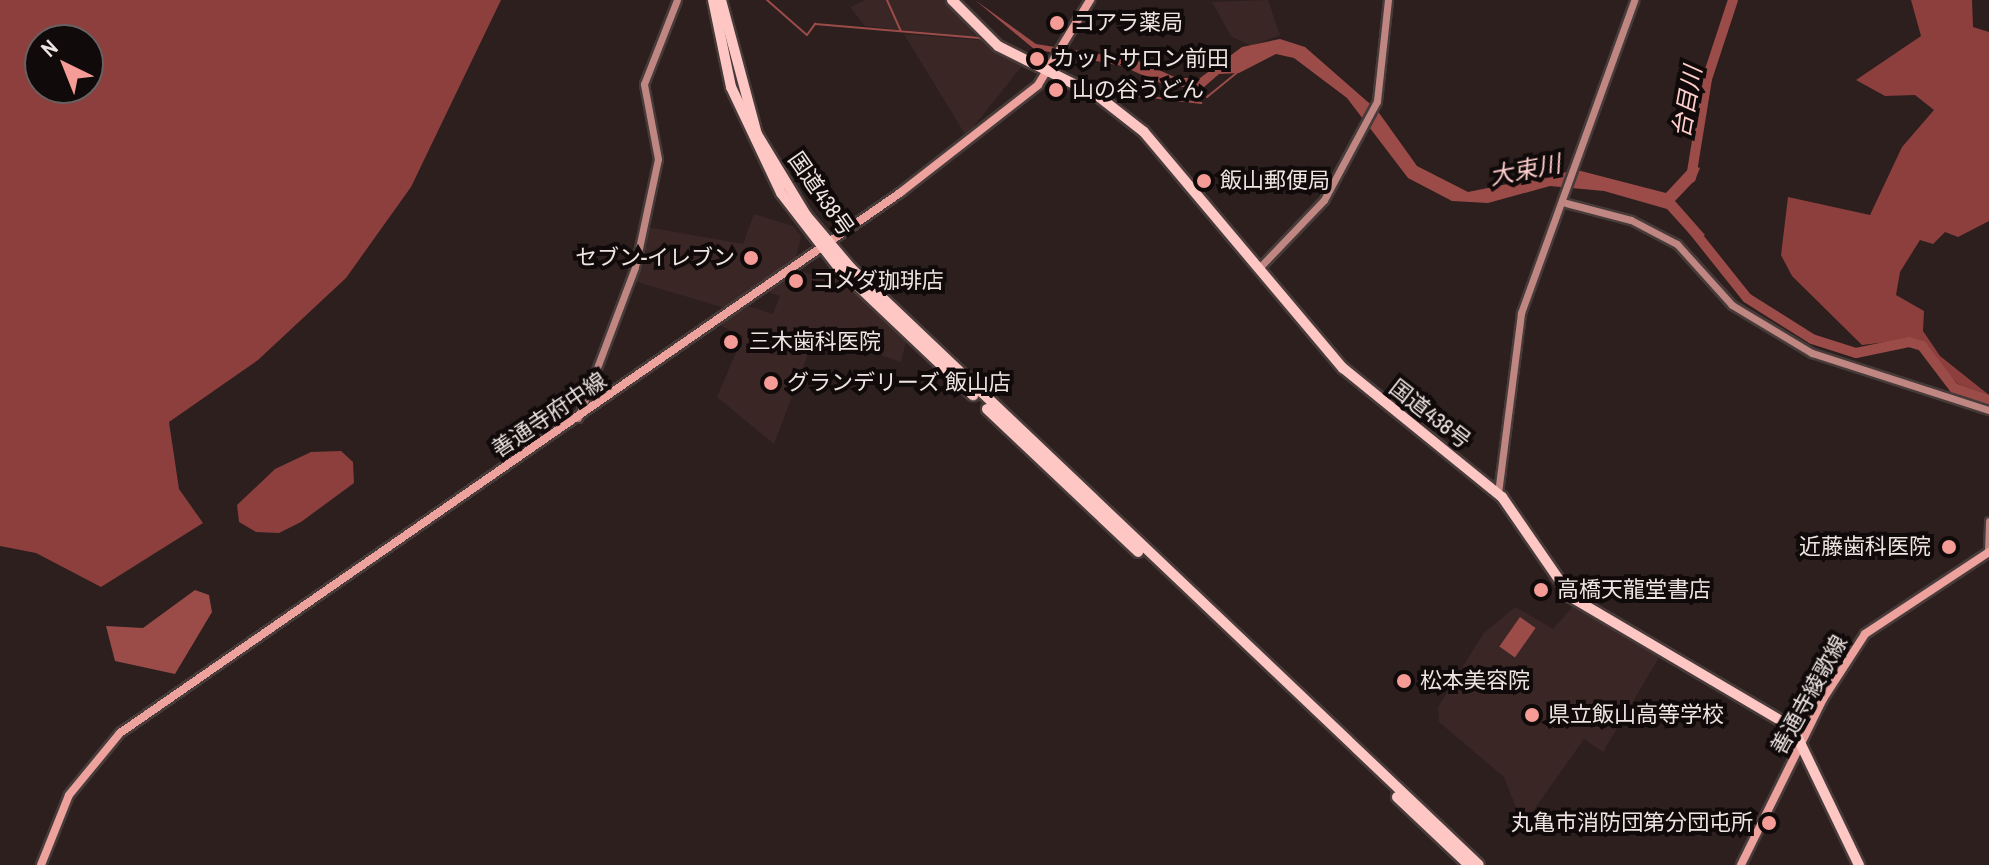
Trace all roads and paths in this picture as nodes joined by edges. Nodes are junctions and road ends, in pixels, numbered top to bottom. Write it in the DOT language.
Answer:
graph roads {
  1 [pos="677,0"];
  2 [pos="713,0"];
  3 [pos="721,0"];
  4 [pos="952,0"];
  5 [pos="1090,0"];
  6 [pos="1388,0"];
  7 [pos="1634,0"];
  8 [pos="1048,72"];
  9 [pos="1566,203"];
  10 [pos="826,246"];
  11 [pos="1259,268"];
  12 [pos="1989,410"];
  13 [pos="578,418"];
  14 [pos="1498,493"];
  15 [pos="1989,521"];
  16 [pos="1988,552"];
  17 [pos="1802,743"];
  18 [pos="41,865"];
  19 [pos="1469,865"];
  20 [pos="1479,865"];
  21 [pos="1741,865"];
  22 [pos="1859,865"];
  1 -- 13 [label="street"];
  2 -- 10 [label="highway, 国道438号"];
  3 -- 10 [label="highway, 国道438号"];
  4 -- 8 [label="highway, 国道438号"];
  5 -- 8 [label="main road, 善通寺府中線"];
  6 -- 11 [label="street"];
  7 -- 9 [label="street"];
  8 -- 10 [label="main road, 善通寺府中線"];
  8 -- 11 [label="highway, 国道438号"];
  9 -- 12 [label="street"];
  9 -- 14 [label="street"];
  10 -- 13 [label="main road, 善通寺府中線"];
  10 -- 19 [label="highway, 国道438号"];
  10 -- 20 [label="highway, 国道438号"];
  11 -- 14 [label="highway, 国道438号"];
  13 -- 18 [label="main road, 善通寺府中線"];
  14 -- 17 [label="highway, 国道438号"];
  15 -- 16 [label="street"];
  16 -- 17 [label="main road, 善通寺綾歌線"];
  17 -- 21 [label="main road, 善通寺綾歌線"];
  17 -- 22 [label="highway, 国道438号"];
}
